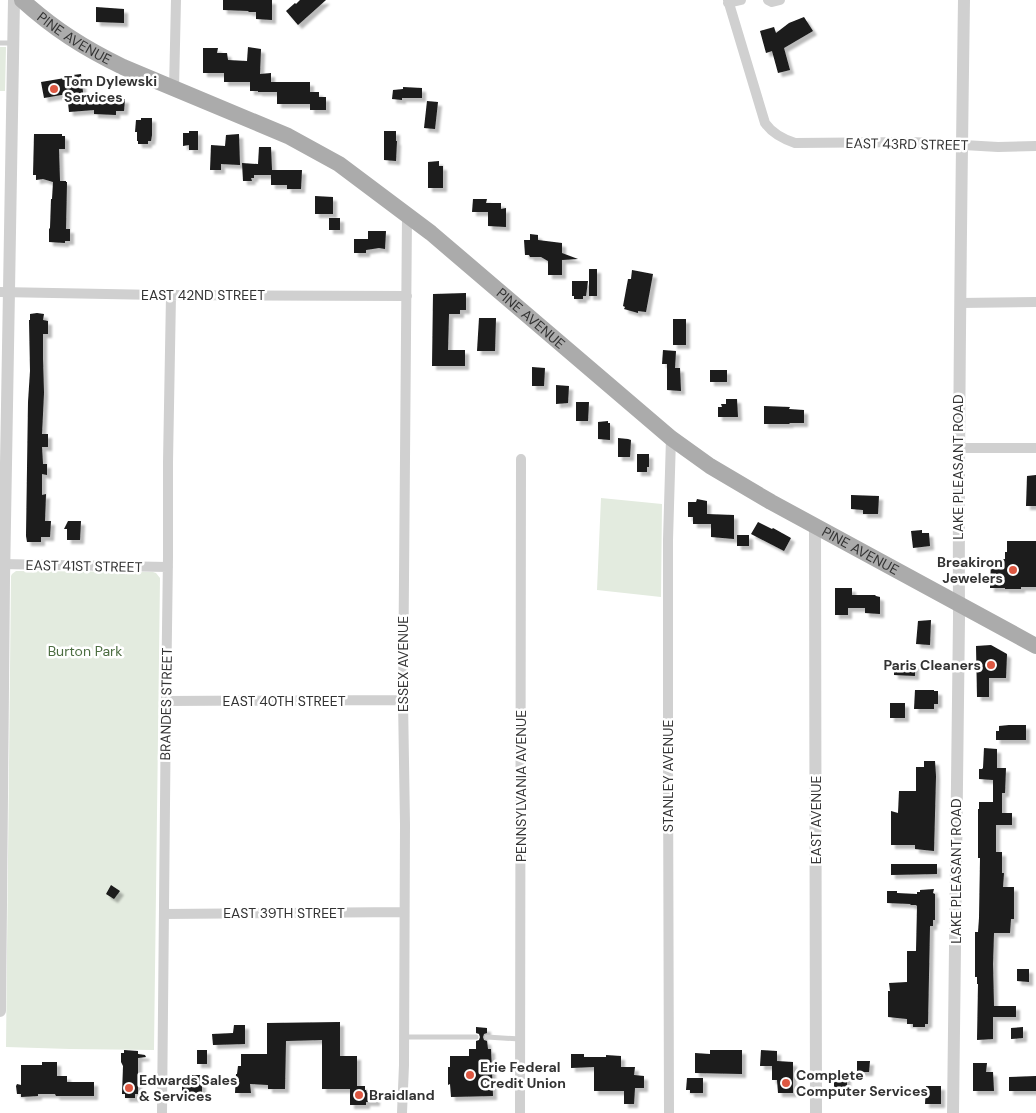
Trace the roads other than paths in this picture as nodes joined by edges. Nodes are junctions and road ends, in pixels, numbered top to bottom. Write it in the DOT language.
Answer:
graph roads {
  1 [pos="14,0"];
  2 [pos="22,0"];
  3 [pos="176,0"];
  4 [pos="741,0"];
  5 [pos="768,0"];
  6 [pos="780,0"];
  7 [pos="964,0"];
  8 [pos="728,2"];
  9 [pos="0,42"];
  10 [pos="13,43"];
  11 [pos="174,89"];
  12 [pos="962,144"];
  13 [pos="1036,146"];
  14 [pos="407,215"];
  15 [pos="4,292"];
  16 [pos="171,295"];
  17 [pos="407,296"];
  18 [pos="1036,302"];
  19 [pos="960,303"];
  20 [pos="671,438"];
  21 [pos="958,448"];
  22 [pos="1036,448"];
  23 [pos="522,459"];
  24 [pos="815,526"];
  25 [pos="2,564"];
  26 [pos="168,567"];
  27 [pos="958,604"];
  28 [pos="1036,646"];
  29 [pos="403,700"];
  30 [pos="166,701"];
  31 [pos="1,838"];
  32 [pos="404,912"];
  33 [pos="164,914"];
  34 [pos="0,1011"];
  35 [pos="404,1037"];
  36 [pos="476,1037"];
  37 [pos="487,1038"];
  38 [pos="520,1038"];
  39 [pos="162,1113"];
  40 [pos="402,1113"];
  41 [pos="520,1113"];
  42 [pos="669,1113"];
  43 [pos="816,1113"];
  44 [pos="953,1113"];
  1 -- 10 [label="street"];
  2 -- 11 [label="main road, PINE AVENUE"];
  3 -- 11 [label="street"];
  4 -- 8 [label="street"];
  5 -- 6 [label="street"];
  7 -- 12 [label="street, LAKE PLEASANT ROAD"];
  8 -- 12 [label="street, EAST 43RD STREET"];
  9 -- 10 [label="lane"];
  10 -- 15 [label="street"];
  11 -- 14 [label="main road, PINE AVENUE"];
  12 -- 13 [label="street, EAST 43RD STREET"];
  12 -- 19 [label="street, LAKE PLEASANT ROAD"];
  14 -- 17 [label="street, ESSEX AVENUE"];
  14 -- 20 [label="main road, PINE AVENUE"];
  15 -- 16 [label="street, EAST 42ND STREET"];
  15 -- 25 [label="street"];
  16 -- 17 [label="street, EAST 42ND STREET"];
  16 -- 26 [label="street, BRANDES STREET"];
  17 -- 29 [label="street, ESSEX AVENUE"];
  18 -- 19 [label="street"];
  19 -- 21 [label="street, LAKE PLEASANT ROAD"];
  20 -- 24 [label="main road, PINE AVENUE"];
  20 -- 42 [label="street, STANLEY AVENUE"];
  21 -- 22 [label="street"];
  21 -- 27 [label="street, LAKE PLEASANT ROAD"];
  23 -- 38 [label="street, PENNSYLVANIA AVENUE"];
  24 -- 27 [label="main road, PINE AVENUE"];
  24 -- 43 [label="street, EAST AVENUE"];
  25 -- 26 [label="street, EAST 41ST STREET"];
  25 -- 31 [label="street"];
  26 -- 30 [label="street, BRANDES STREET"];
  27 -- 28 [label="main road, PINE AVENUE"];
  27 -- 44 [label="street, LAKE PLEASANT ROAD"];
  29 -- 30 [label="street, EAST 40TH STREET"];
  29 -- 32 [label="street, ESSEX AVENUE"];
  30 -- 33 [label="street, BRANDES STREET"];
  31 -- 34 [label="street"];
  32 -- 33 [label="street, EAST 39TH STREET"];
  32 -- 35 [label="street, ESSEX AVENUE"];
  33 -- 39 [label="street, BRANDES STREET"];
  35 -- 36 [label="lane"];
  35 -- 40 [label="street, ESSEX AVENUE"];
  37 -- 38 [label="lane"];
  38 -- 41 [label="street, PENNSYLVANIA AVENUE"];
}
